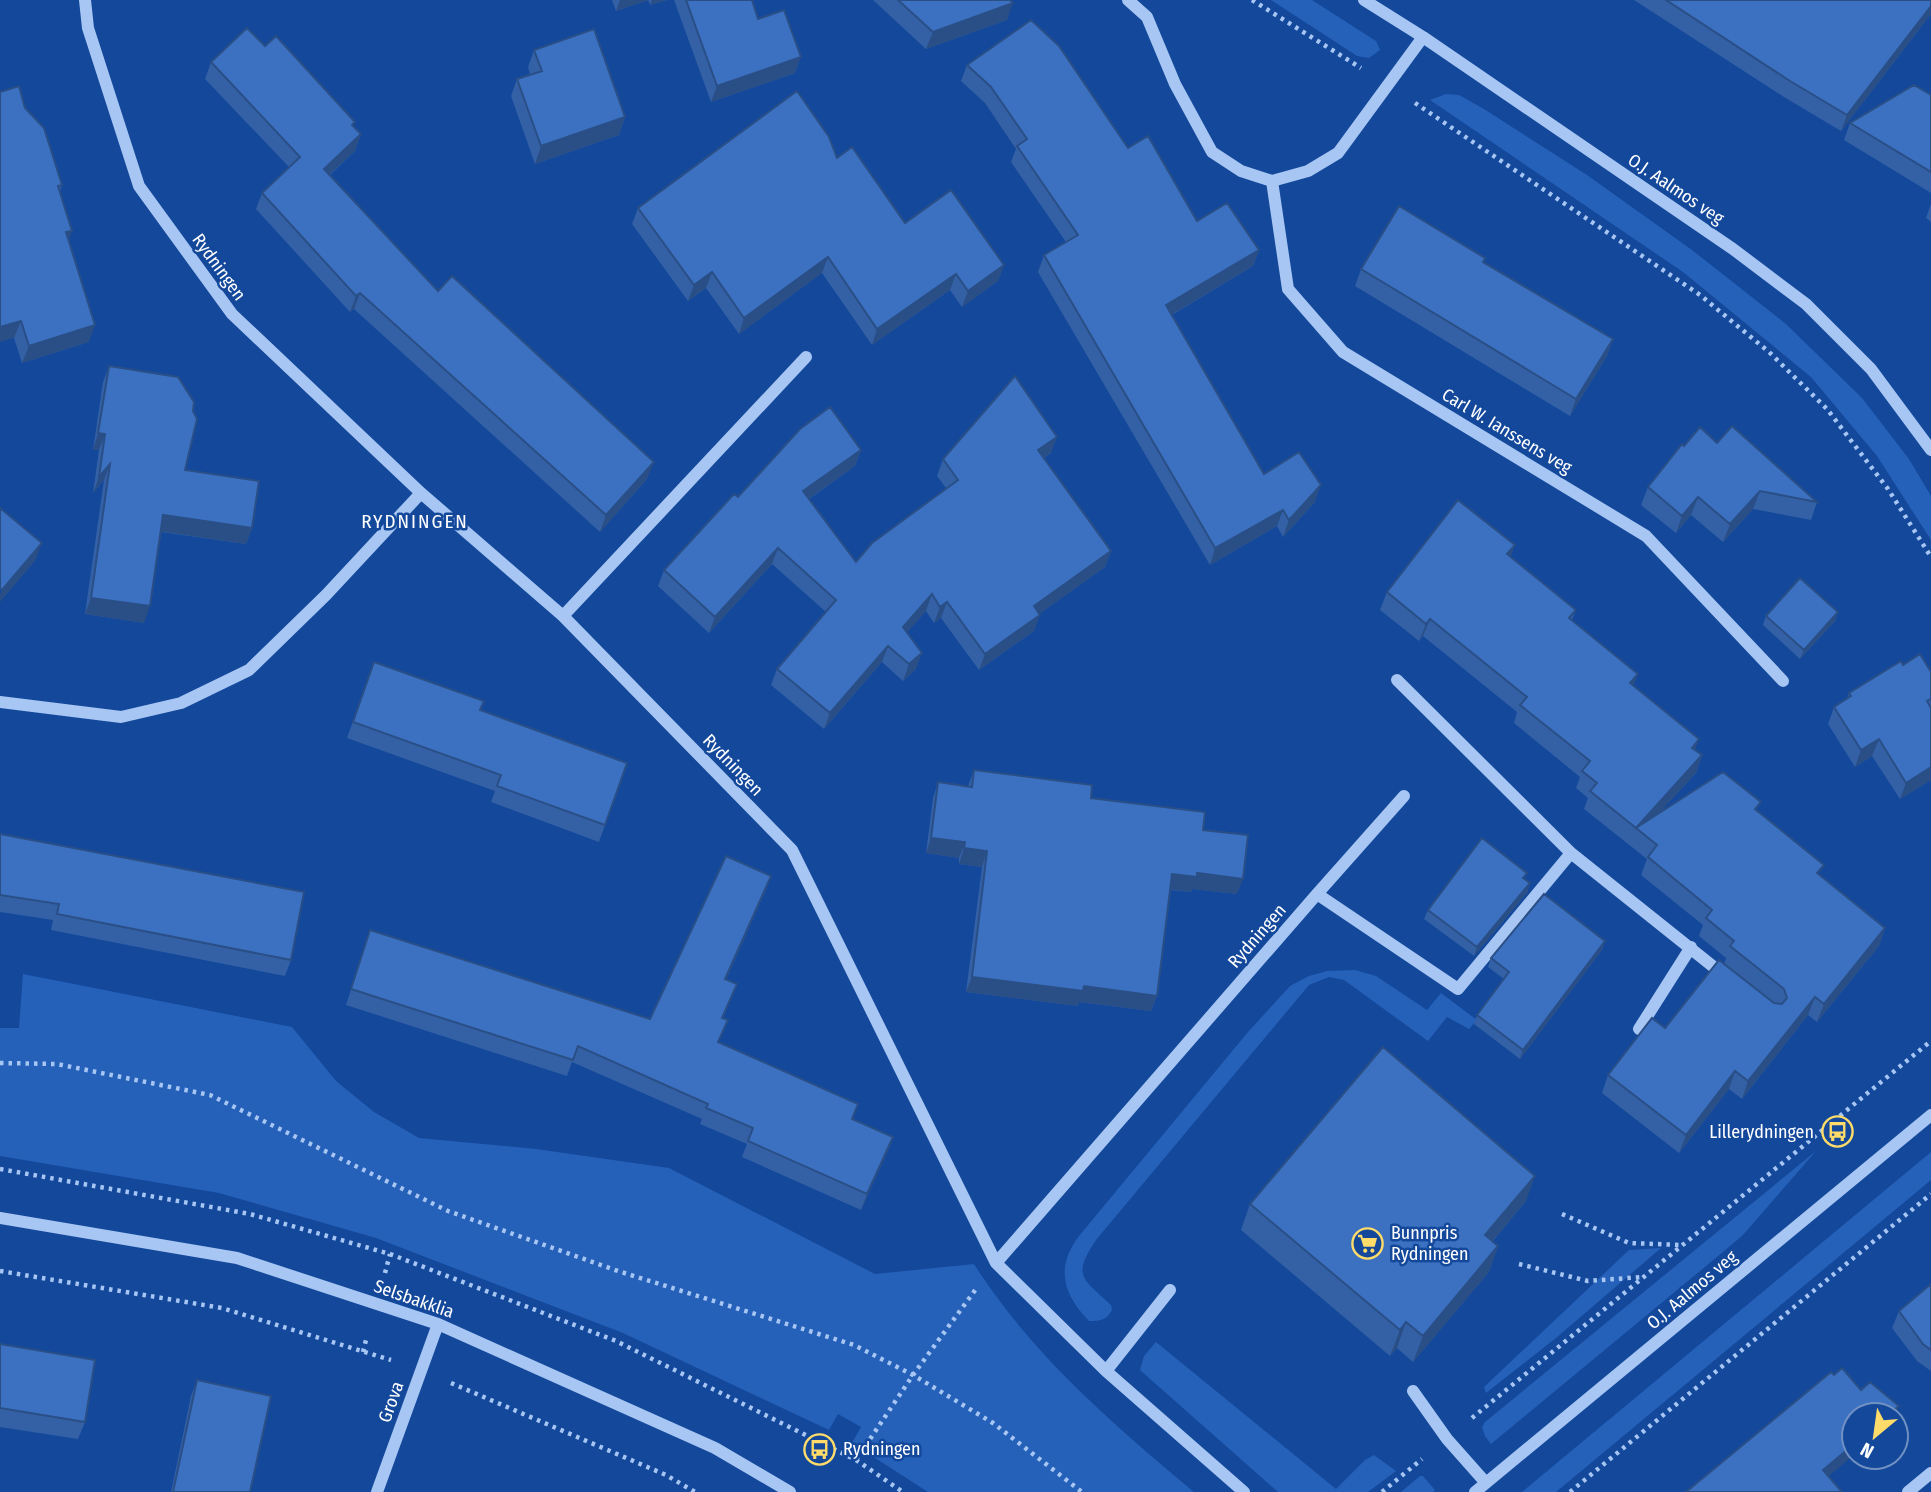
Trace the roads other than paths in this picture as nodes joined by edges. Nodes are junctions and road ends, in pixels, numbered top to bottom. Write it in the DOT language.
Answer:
graph roads {
  1 [pos="85,0"];
  2 [pos="1128,0"];
  3 [pos="1364,0"];
  4 [pos="1423,37"];
  5 [pos="1272,181"];
  6 [pos="806,357"];
  7 [pos="1931,450"];
  8 [pos="421,494"];
  9 [pos="563,617"];
  10 [pos="1397,680"];
  11 [pos="1783,681"];
  12 [pos="0,702"];
  13 [pos="1404,796"];
  14 [pos="1571,853"];
  15 [pos="1317,894"];
  16 [pos="1691,947"];
  17 [pos="1731,980"];
  18 [pos="1639,1029"];
  19 [pos="1931,1115"];
  20 [pos="0,1218"];
  21 [pos="996,1263"];
  22 [pos="1170,1290"];
  23 [pos="438,1324"];
  24 [pos="1106,1371"];
  25 [pos="1413,1391"];
  26 [pos="1931,1473"];
  27 [pos="1486,1483"];
  28 [pos="377,1492"];
  29 [pos="790,1492"];
  30 [pos="1244,1492"];
  31 [pos="1475,1492"];
  32 [pos="1908,1492"];
  1 -- 8 [label="street, Rydningen"];
  2 -- 5 [label="street"];
  3 -- 4 [label="street, O.J. Aalmos veg"];
  4 -- 5 [label="street"];
  4 -- 7 [label="street, O.J. Aalmos veg"];
  5 -- 11 [label="street, Carl W. Ianssens veg"];
  6 -- 9 [label="street"];
  8 -- 9 [label="street, Rydningen"];
  8 -- 12 [label="street"];
  9 -- 21 [label="street, Rydningen"];
  10 -- 14 [label="street"];
  13 -- 15 [label="street, Rydningen"];
  14 -- 15 [label="street"];
  14 -- 16 [label="street"];
  15 -- 21 [label="street, Rydningen"];
  16 -- 17 [label="street"];
  16 -- 18 [label="street"];
  19 -- 27 [label="street, O.J. Aalmos veg"];
  20 -- 23 [label="street, Selsbakklia"];
  21 -- 24 [label="street, Rydningen"];
  22 -- 24 [label="street"];
  23 -- 28 [label="street, Grova"];
  23 -- 29 [label="street, Selsbakklia"];
  24 -- 30 [label="street, Rydningen"];
  25 -- 27 [label="street"];
  26 -- 32 [label="street"];
  27 -- 31 [label="street, O.J. Aalmos veg"];
}
